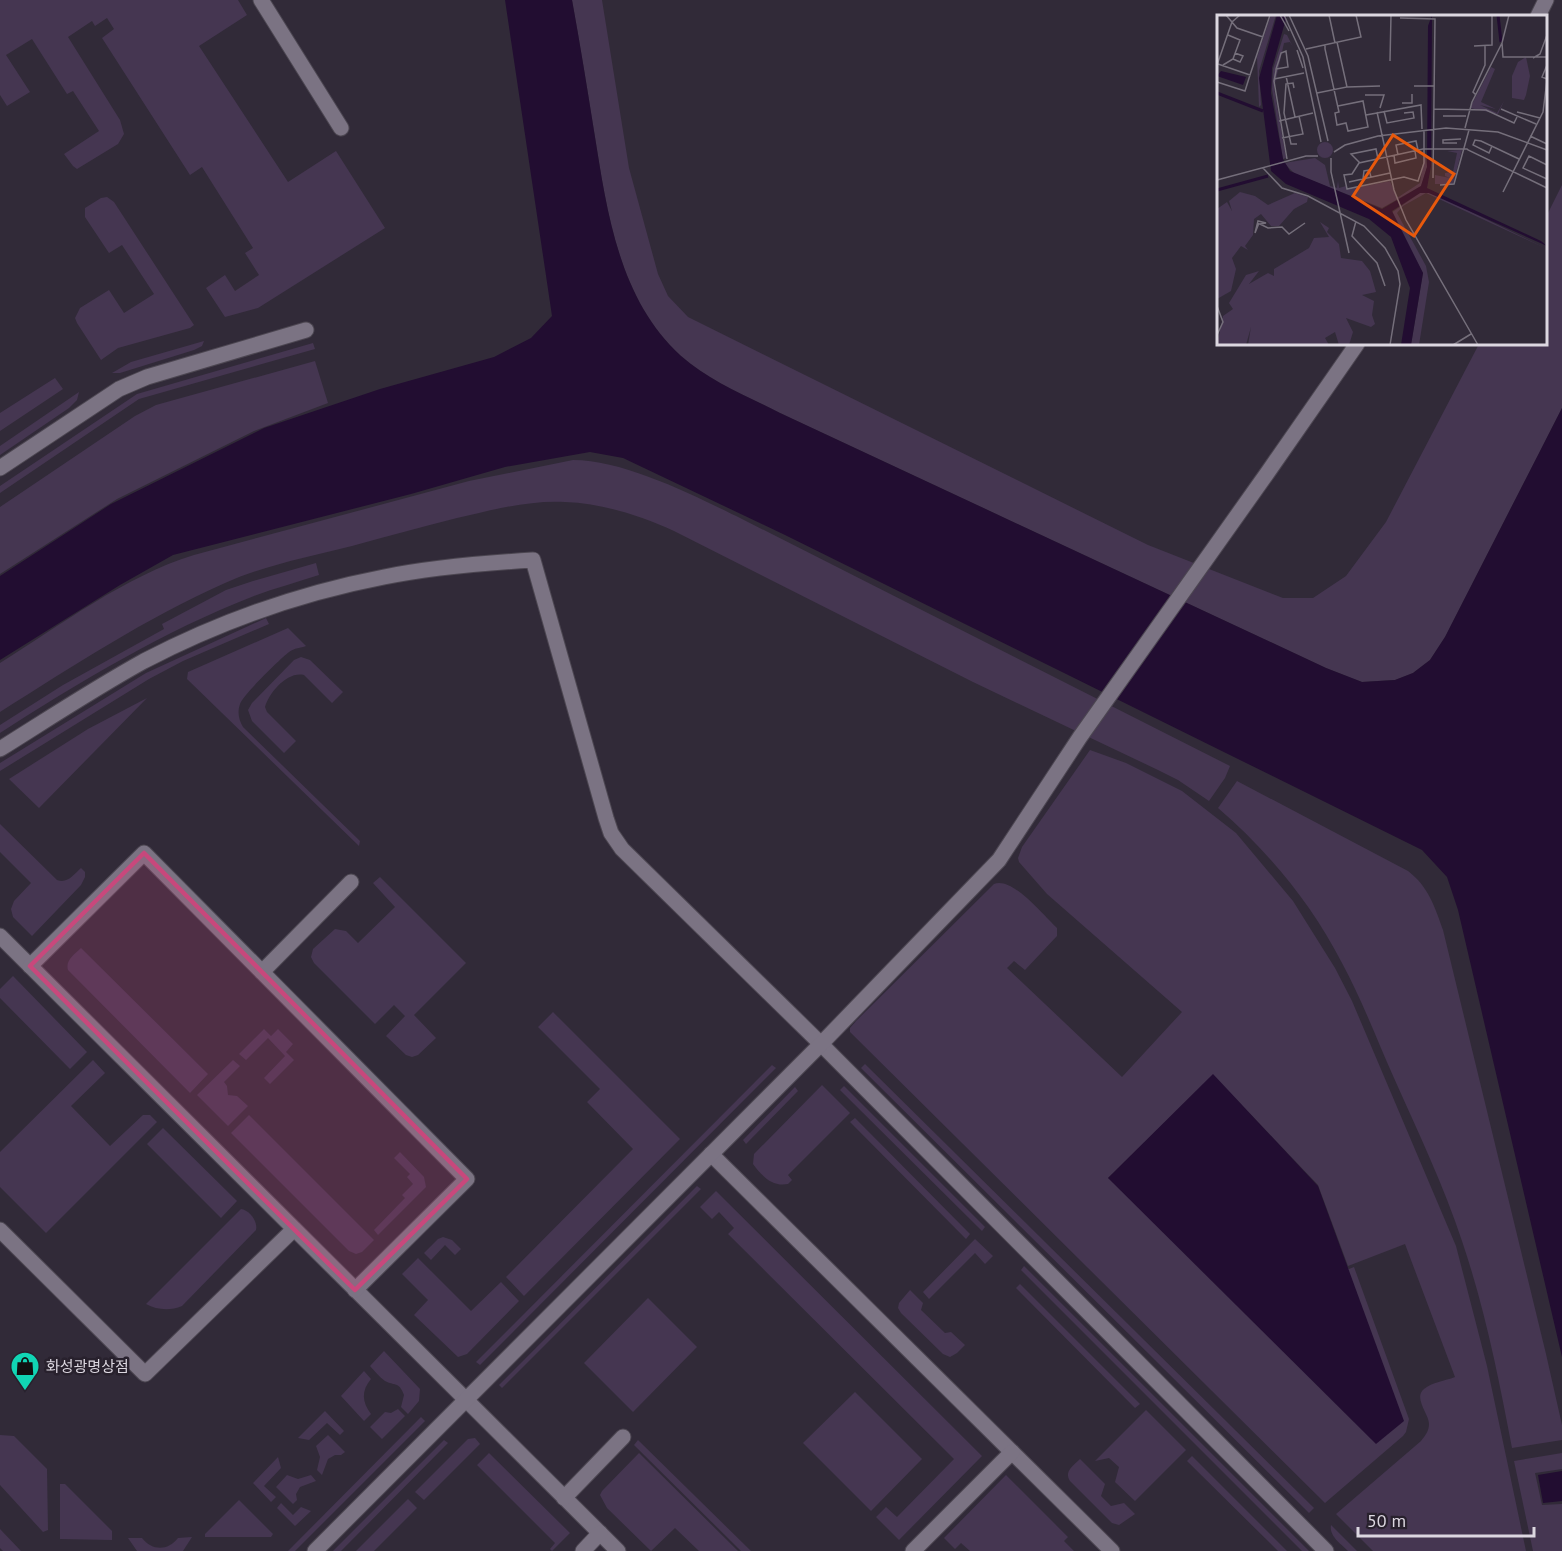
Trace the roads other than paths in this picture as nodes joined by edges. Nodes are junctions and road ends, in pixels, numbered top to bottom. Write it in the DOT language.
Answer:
graph roads {
  1 [pos="261,0"];
  2 [pos="1546,0"];
  3 [pos="1538,15"];
  4 [pos="342,128"];
  5 [pos="306,330"];
  6 [pos="1356,345"];
  7 [pos="0,468"];
  8 [pos="0,749"];
  9 [pos="351,882"];
  10 [pos="0,936"];
  11 [pos="30,966"];
  12 [pos="262,972"];
  13 [pos="820,1044"];
  14 [pos="711,1154"];
  15 [pos="294,1229"];
  16 [pos="0,1230"];
  17 [pos="355,1290"];
  18 [pos="465,1400"];
  19 [pos="623,1437"];
  20 [pos="1012,1452"];
  21 [pos="564,1498"];
  22 [pos="600,1533"];
  23 [pos="315,1551"];
  24 [pos="583,1551"];
  25 [pos="618,1551"];
  26 [pos="913,1551"];
  27 [pos="1112,1551"];
  28 [pos="1326,1551"];
  1 -- 4 [label="street"];
  2 -- 3 [label="street"];
  5 -- 7 [label="street"];
  6 -- 13 [label="street"];
  8 -- 13 [label="street"];
  9 -- 12 [label="street"];
  10 -- 11 [label="street"];
  11 -- 12 [label="street"];
  11 -- 15 [label="street"];
  12 -- 17 [label="street"];
  13 -- 14 [label="street"];
  13 -- 28 [label="street"];
  14 -- 18 [label="street"];
  14 -- 20 [label="street"];
  15 -- 16 [label="street"];
  15 -- 17 [label="street"];
  17 -- 18 [label="street"];
  18 -- 21 [label="street"];
  18 -- 23 [label="street"];
  19 -- 21 [label="street"];
  20 -- 26 [label="street"];
  20 -- 27 [label="street"];
  21 -- 22 [label="street"];
  22 -- 24 [label="street"];
  22 -- 25 [label="street"];
}
